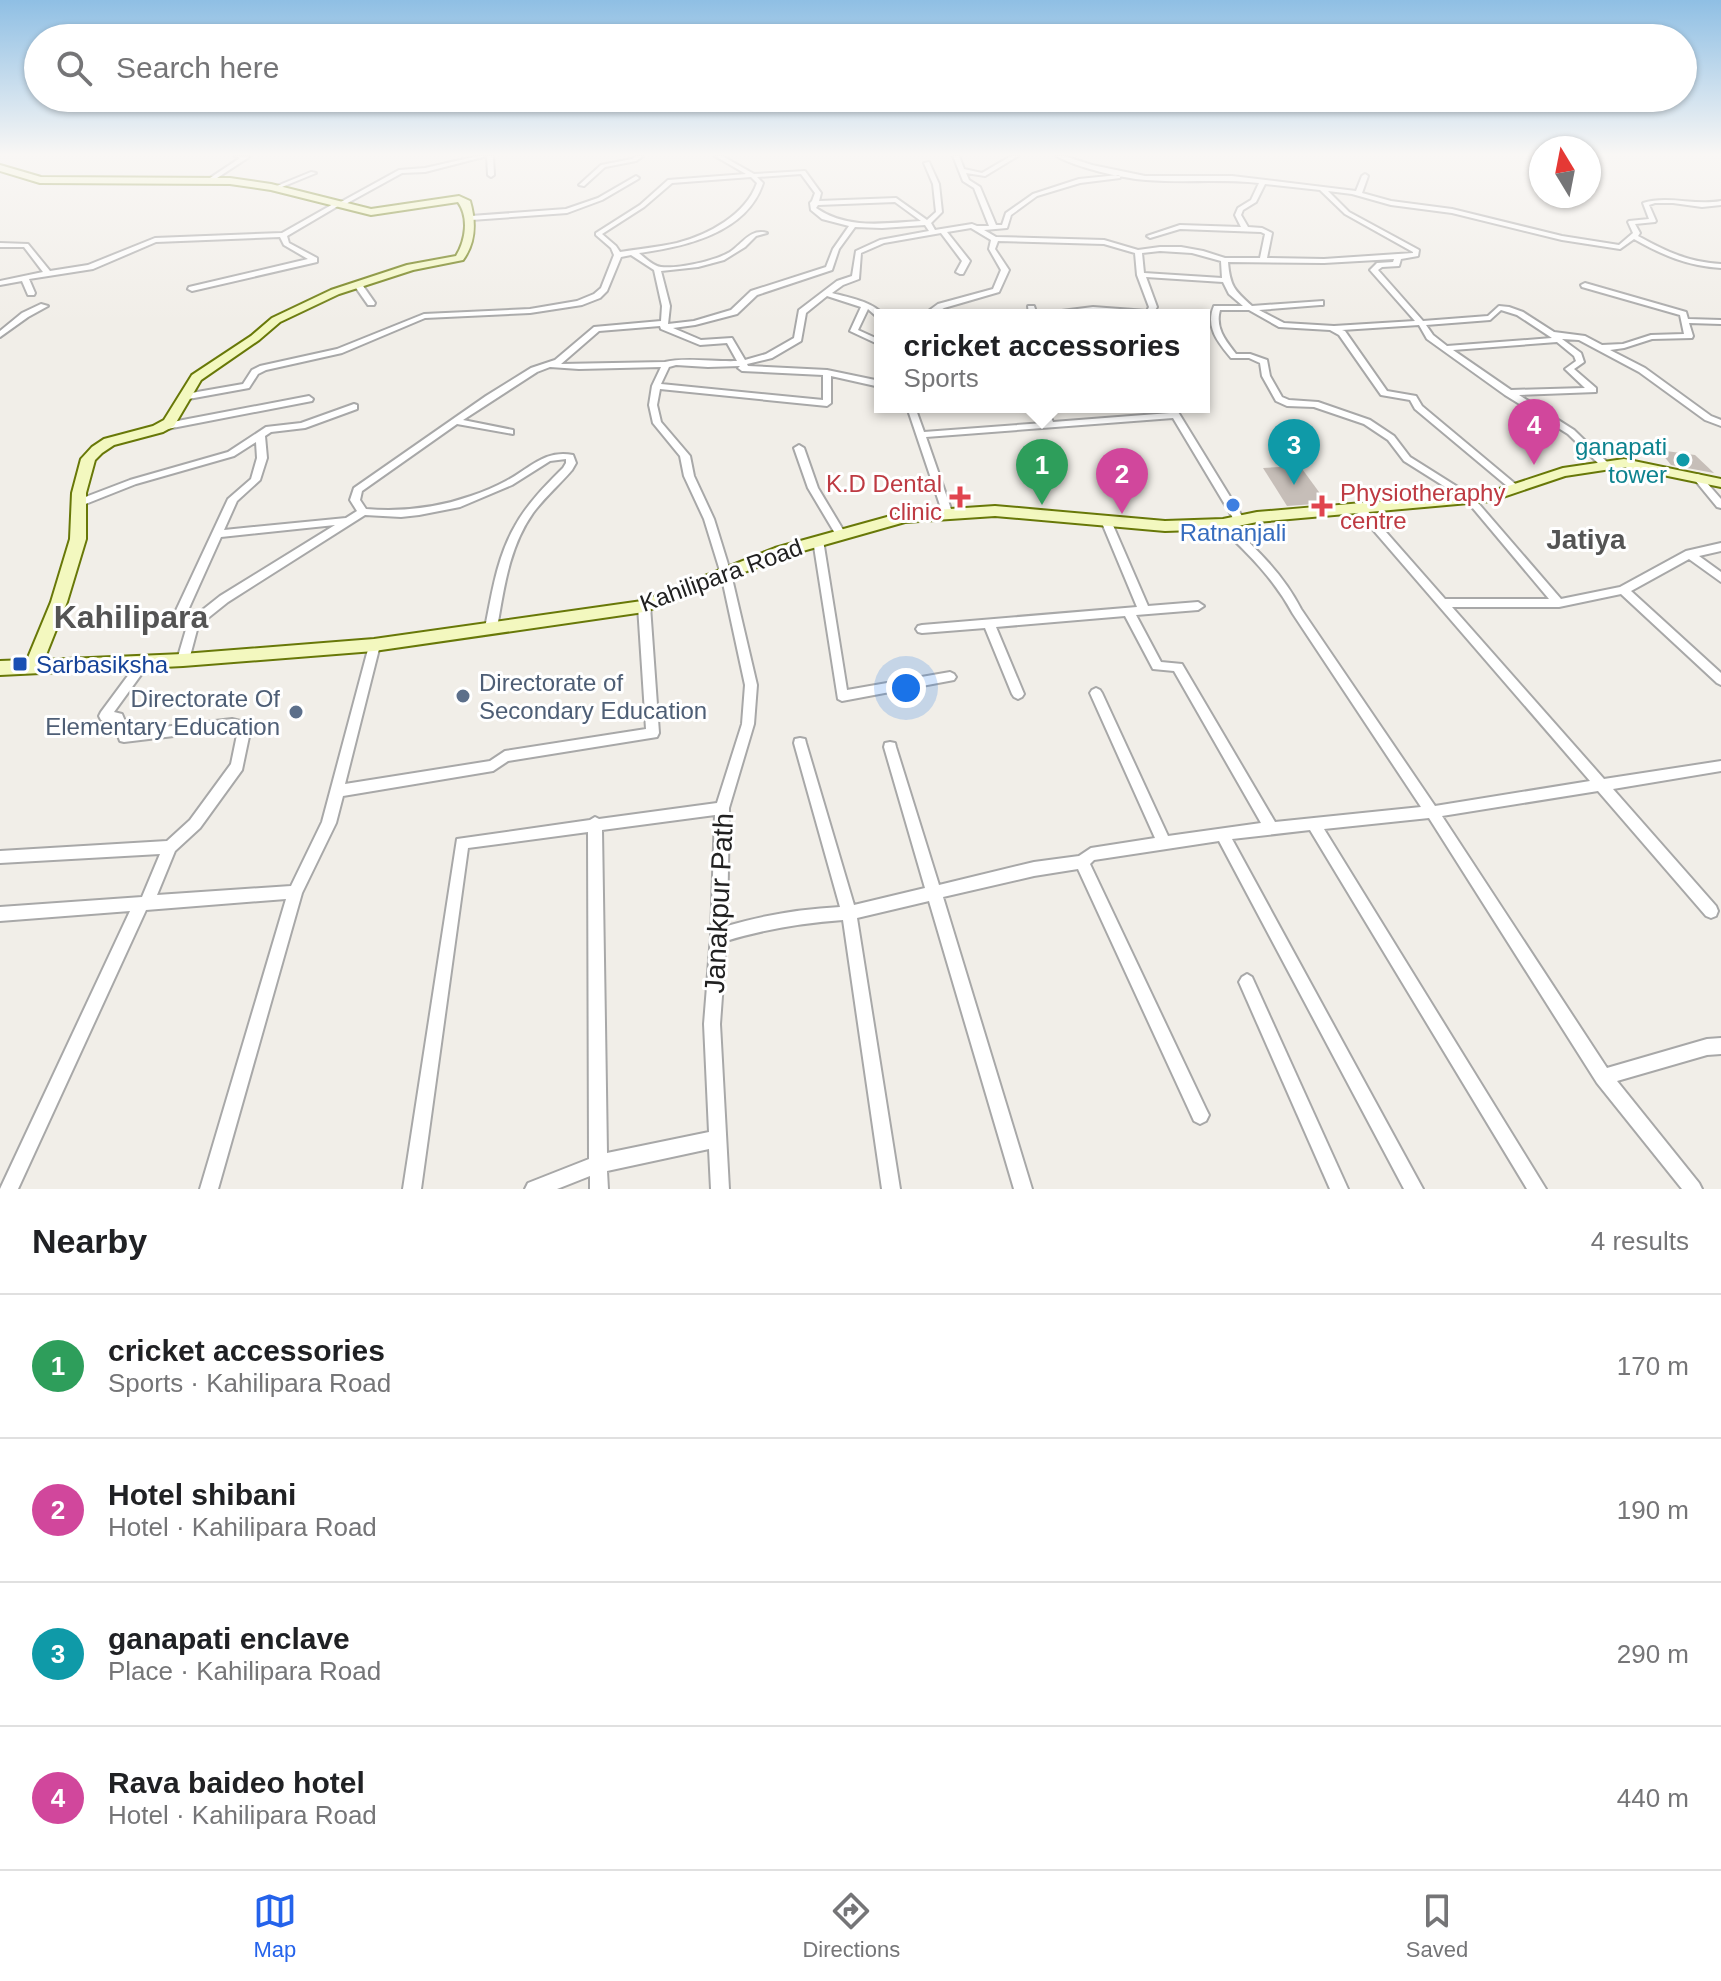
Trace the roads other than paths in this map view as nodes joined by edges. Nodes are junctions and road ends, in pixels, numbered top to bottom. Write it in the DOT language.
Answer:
graph roads {
  1 [pos="326,211"];
  2 [pos="469,211"];
  3 [pos="560,211"];
  4 [pos="633,211"];
  5 [pos="738,211"];
  6 [pos="816,211"];
  7 [pos="911,211"];
  8 [pos="939,211"];
  9 [pos="987,211"];
  10 [pos="1012,211"];
  11 [pos="1239,211"];
  12 [pos="1345,211"];
  13 [pos="1454,211"];
  14 [pos="1649,211"];
  15 [pos="471,218"];
  16 [pos="927,223"];
  17 [pos="853,225"];
  18 [pos="993,227"];
  19 [pos="977,228"];
  20 [pos="1245,228"];
  21 [pos="938,231"];
  22 [pos="764,233"];
  23 [pos="283,235"];
  24 [pos="1150,236"];
  25 [pos="1634,236"];
  26 [pos="995,239"];
  27 [pos="0,245"];
  28 [pos="632,252"];
  29 [pos="1138,252"];
  30 [pos="618,255"];
  31 [pos="1398,257"];
  32 [pos="1224,260"];
  33 [pos="1263,261"];
  34 [pos="1721,266"];
  35 [pos="657,269"];
  36 [pos="960,272"];
  37 [pos="48,273"];
  38 [pos="1141,275"];
  39 [pos="25,278"];
  40 [pos="1226,280"];
  41 [pos="0,283"];
  42 [pos="358,285"];
  43 [pos="1585,285"];
  44 [pos="192,289"];
  45 [pos="31,293"];
  46 [pos="828,294"];
  47 [pos="371,303"];
  48 [pos="1320,303"];
  49 [pos="44,306"];
  50 [pos="865,306"];
  51 [pos="1250,308"];
  52 [pos="936,309"];
  53 [pos="1152,309"];
  54 [pos="874,311"];
  55 [pos="1685,321"];
  56 [pos="1721,322"];
  57 [pos="1421,323"];
  58 [pos="665,325"];
  59 [pos="1331,328"];
  60 [pos="0,335"];
  61 [pos="1556,338"];
  62 [pos="874,340"];
  63 [pos="1446,348"];
  64 [pos="1601,348"];
  65 [pos="549,365"];
  66 [pos="666,365"];
  67 [pos="727,366"];
  68 [pos="744,366"];
  69 [pos="827,373"];
  70 [pos="874,383"];
  71 [pos="656,386"];
  72 [pos="1507,393"];
  73 [pos="183,397"];
  74 [pos="309,399"];
  75 [pos="354,407"];
  76 [pos="913,413"];
  77 [pos="1044,413"];
  78 [pos="1155,413"];
  79 [pos="1175,413"];
  80 [pos="455,421"];
  81 [pos="1721,423"];
  82 [pos="1049,424"];
  83 [pos="161,428"];
  84 [pos="510,432"];
  85 [pos="260,434"];
  86 [pos="921,435"];
  87 [pos="799,448"];
  88 [pos="1604,464"];
  89 [pos="1697,477"];
  90 [pos="1721,483"];
  91 [pos="1516,489"];
  92 [pos="1469,498"];
  93 [pos="79,503"];
  94 [pos="1721,505"];
  95 [pos="1360,509"];
  96 [pos="363,512"];
  97 [pos="947,512"];
  98 [pos="350,520"];
  99 [pos="1240,521"];
  100 [pos="1107,523"];
  101 [pos="1223,524"];
  102 [pos="840,533"];
  103 [pos="216,534"];
  104 [pos="818,540"];
  105 [pos="1721,547"];
  106 [pos="1690,554"];
  107 [pos="726,574"];
  108 [pos="1721,578"];
  109 [pos="1623,590"];
  110 [pos="1445,603"];
  111 [pos="1559,603"];
  112 [pos="644,606"];
  113 [pos="1198,606"];
  114 [pos="1144,610"];
  115 [pos="1128,611"];
  116 [pos="989,623"];
  117 [pos="193,624"];
  118 [pos="491,628"];
  119 [pos="922,629"];
  120 [pos="374,645"];
  121 [pos="183,660"];
  122 [pos="145,661"];
  123 [pos="33,666"];
  124 [pos="0,668"];
  125 [pos="950,677"];
  126 [pos="1721,680"];
  127 [pos="1096,693"];
  128 [pos="1018,694"];
  129 [pos="800,743"];
  130 [pos="890,747"];
  131 [pos="1721,766"];
  132 [pos="1600,785"];
  133 [pos="337,791"];
  134 [pos="722,808"];
  135 [pos="1432,812"];
  136 [pos="595,823"];
  137 [pos="1314,824"];
  138 [pos="1271,828"];
  139 [pos="1222,834"];
  140 [pos="1164,843"];
  141 [pos="170,847"];
  142 [pos="0,857"];
  143 [pos="1082,862"];
  144 [pos="295,892"];
  145 [pos="933,893"];
  146 [pos="144,904"];
  147 [pos="1711,911"];
  148 [pos="849,913"];
  149 [pos="0,914"];
  150 [pos="719,936"];
  151 [pos="1247,982"];
  152 [pos="1721,1046"];
  153 [pos="1603,1077"];
  154 [pos="1200,1115"];
  155 [pos="717,1139"];
  156 [pos="598,1164"];
  157 [pos="9,1189"];
  158 [pos="209,1189"];
  159 [pos="412,1189"];
  160 [pos="534,1189"];
  161 [pos="599,1189"];
  162 [pos="720,1189"];
  163 [pos="891,1189"];
  164 [pos="1023,1189"];
  165 [pos="1339,1189"];
  166 [pos="1414,1189"];
  167 [pos="1537,1189"];
  168 [pos="1693,1189"];
  1 -- 23 [label="street"];
  2 -- 15 [label="street"];
  3 -- 15 [label="street"];
  4 -- 30 [label="street"];
  5 -- 28 [label="street"];
  6 -- 17 [label="street"];
  7 -- 16 [label="street"];
  8 -- 16 [label="street"];
  9 -- 18 [label="street"];
  10 -- 18 [label="street"];
  11 -- 20 [label="street"];
  12 -- 31 [label="street"];
  13 -- 25 [label="street"];
  14 -- 25 [label="street"];
  15 -- 42 [label="street"];
  16 -- 17 [label="street"];
  16 -- 21 [label="street"];
  17 -- 58 [label="street"];
  18 -- 19 [label="street"];
  19 -- 21 [label="street"];
  19 -- 26 [label="street"];
  20 -- 24 [label="street"];
  20 -- 33 [label="street"];
  21 -- 36 [label="street"];
  21 -- 46 [label="street"];
  22 -- 35 [label="street"];
  23 -- 37 [label="street"];
  23 -- 44 [label="street"];
  25 -- 34 [label="street"];
  26 -- 29 [label="street"];
  26 -- 52 [label="street"];
  27 -- 37 [label="street"];
  28 -- 30 [label="street"];
  28 -- 35 [label="street"];
  29 -- 32 [label="street"];
  29 -- 38 [label="street"];
  30 -- 73 [label="street"];
  31 -- 33 [label="street"];
  31 -- 57 [label="street"];
  32 -- 33 [label="street"];
  32 -- 40 [label="street"];
  35 -- 58 [label="street"];
  37 -- 39 [label="street"];
  38 -- 40 [label="street"];
  38 -- 53 [label="street"];
  39 -- 41 [label="street"];
  39 -- 45 [label="street"];
  40 -- 51 [label="street"];
  42 -- 47 [label="street"];
  42 -- 73 [label="street"];
  43 -- 55 [label="street"];
  46 -- 50 [label="street"];
  46 -- 68 [label="street"];
  48 -- 51 [label="street"];
  49 -- 60 [label="street"];
  50 -- 54 [label="street"];
  50 -- 62 [label="street"];
  51 -- 59 [label="street"];
  51 -- 92 [label="street"];
  55 -- 56 [label="street"];
  55 -- 64 [label="street"];
  57 -- 59 [label="street"];
  57 -- 61 [label="street"];
  57 -- 63 [label="street"];
  58 -- 65 [label="street"];
  58 -- 68 [label="street"];
  59 -- 91 [label="street"];
  61 -- 63 [label="street"];
  61 -- 64 [label="street"];
  61 -- 72 [label="street"];
  63 -- 72 [label="street"];
  64 -- 81 [label="street"];
  65 -- 66 [label="street"];
  65 -- 80 [label="street"];
  66 -- 67 [label="street"];
  66 -- 71 [label="street"];
  67 -- 68 [label="street"];
  67 -- 69 [label="street"];
  69 -- 70 [label="street"];
  69 -- 71 [label="street"];
  71 -- 107 [label="street, Janakpur Path"];
  72 -- 88 [label="street"];
  73 -- 83 [label="street"];
  74 -- 83 [label="street"];
  75 -- 85 [label="street"];
  76 -- 86 [label="street"];
  77 -- 82 [label="street"];
  78 -- 82 [label="street"];
  79 -- 99 [label="street"];
  80 -- 84 [label="street"];
  80 -- 96 [label="street"];
  82 -- 86 [label="street"];
  83 -- 93 [label="street"];
  85 -- 93 [label="street"];
  85 -- 103 [label="street"];
  86 -- 97 [label="street"];
  87 -- 102 [label="street"];
  88 -- 89 [label="street, Kahilipara Road"];
  88 -- 91 [label="street, Kahilipara Road"];
  89 -- 90 [label="street, Kahilipara Road"];
  89 -- 94 [label="street"];
  91 -- 92 [label="street, Kahilipara Road"];
  92 -- 95 [label="street, Kahilipara Road"];
  92 -- 111 [label="street"];
  93 -- 123 [label="street"];
  95 -- 99 [label="street, Kahilipara Road"];
  95 -- 110 [label="street"];
  96 -- 98 [label="street"];
  96 -- 118 [label="street"];
  97 -- 100 [label="street, Kahilipara Road"];
  97 -- 102 [label="street, Kahilipara Road"];
  98 -- 103 [label="street"];
  98 -- 117 [label="street"];
  99 -- 101 [label="street, Kahilipara Road"];
  100 -- 101 [label="street, Kahilipara Road"];
  100 -- 114 [label="street"];
  101 -- 135 [label="street"];
  102 -- 104 [label="street, Kahilipara Road"];
  103 -- 117 [label="street"];
  104 -- 107 [label="street, Kahilipara Road"];
  104 -- 125 [label="street"];
  105 -- 106 [label="street"];
  106 -- 108 [label="street"];
  106 -- 109 [label="street"];
  107 -- 112 [label="street, Kahilipara Road"];
  107 -- 134 [label="street, Janakpur Path"];
  109 -- 111 [label="street"];
  109 -- 126 [label="street"];
  110 -- 111 [label="street"];
  110 -- 132 [label="street"];
  112 -- 118 [label="street, Kahilipara Road"];
  112 -- 133 [label="street"];
  113 -- 114 [label="street"];
  114 -- 115 [label="street"];
  115 -- 116 [label="street"];
  115 -- 138 [label="street"];
  116 -- 119 [label="street"];
  116 -- 128 [label="street"];
  117 -- 121 [label="street"];
  118 -- 120 [label="street, Kahilipara Road"];
  120 -- 121 [label="street, Kahilipara Road"];
  120 -- 133 [label="street"];
  121 -- 122 [label="street, Kahilipara Road"];
  122 -- 123 [label="street, Kahilipara Road"];
  122 -- 141 [label="street"];
  123 -- 124 [label="street, Kahilipara Road"];
  127 -- 140 [label="street"];
  129 -- 148 [label="street"];
  130 -- 145 [label="street"];
  131 -- 132 [label="street"];
  132 -- 135 [label="street"];
  132 -- 147 [label="street"];
  133 -- 144 [label="street"];
  134 -- 136 [label="street"];
  134 -- 150 [label="street, Janakpur Path"];
  135 -- 137 [label="street"];
  135 -- 153 [label="street"];
  136 -- 156 [label="street"];
  136 -- 159 [label="street"];
  137 -- 138 [label="street"];
  137 -- 167 [label="street"];
  138 -- 139 [label="street"];
  139 -- 140 [label="street"];
  139 -- 166 [label="street"];
  140 -- 143 [label="street"];
  141 -- 142 [label="street"];
  141 -- 146 [label="street"];
  143 -- 145 [label="street"];
  143 -- 154 [label="street"];
  144 -- 146 [label="street"];
  144 -- 158 [label="street"];
  145 -- 148 [label="street"];
  145 -- 164 [label="street"];
  146 -- 149 [label="street"];
  146 -- 157 [label="street"];
  148 -- 150 [label="street"];
  148 -- 163 [label="street"];
  150 -- 155 [label="street, Janakpur Path"];
  151 -- 165 [label="street"];
  152 -- 153 [label="street"];
  153 -- 168 [label="street"];
  155 -- 156 [label="street"];
  155 -- 162 [label="street, Janakpur Path"];
  156 -- 160 [label="street"];
  156 -- 161 [label="street"];
}
